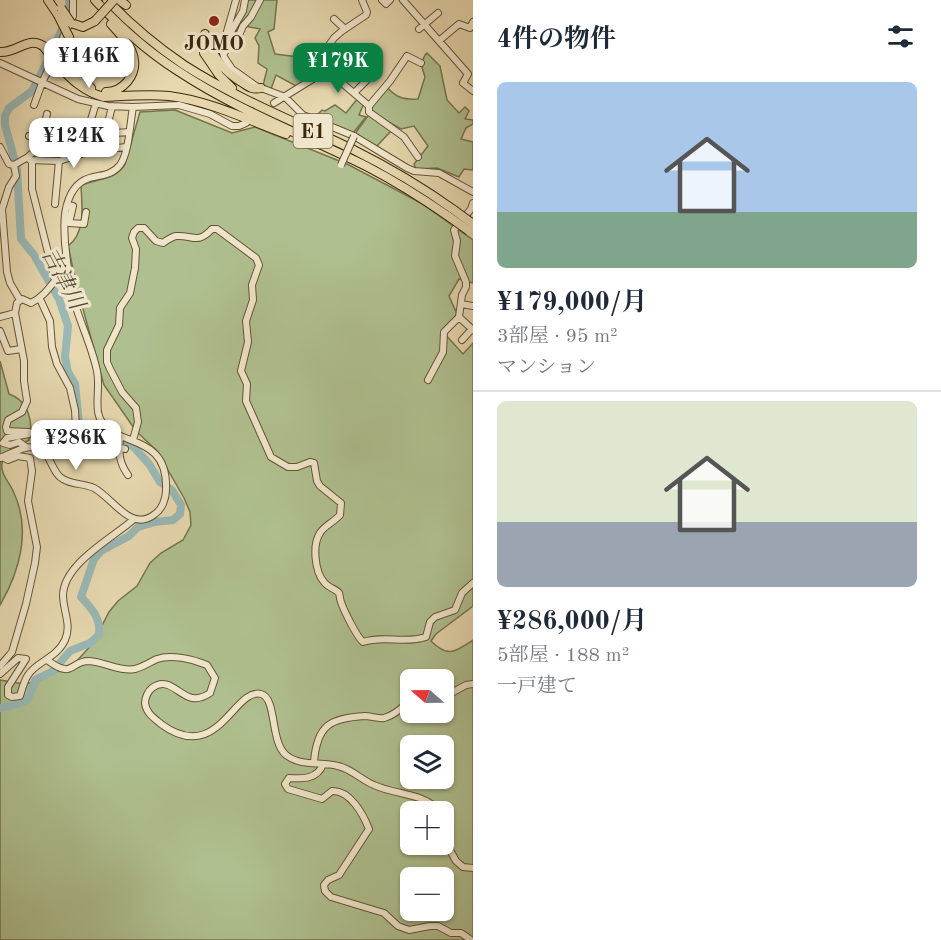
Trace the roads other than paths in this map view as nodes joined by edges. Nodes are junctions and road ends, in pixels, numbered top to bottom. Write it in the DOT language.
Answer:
graph roads {
  1 [pos="48,0"];
  2 [pos="74,0"];
  3 [pos="90,0"];
  4 [pos="95,0"];
  5 [pos="107,0"];
  6 [pos="114,0"];
  7 [pos="236,0"];
  8 [pos="245,0"];
  9 [pos="260,0"];
  10 [pos="362,0"];
  11 [pos="381,0"];
  12 [pos="390,0"];
  13 [pos="406,1"];
  14 [pos="59,8"];
  15 [pos="438,13"];
  16 [pos="334,19"];
  17 [pos="473,22"];
  18 [pos="426,24"];
  19 [pos="345,29"];
  20 [pos="419,29"];
  21 [pos="205,34"];
  22 [pos="440,40"];
  23 [pos="228,42"];
  24 [pos="0,52"];
  25 [pos="204,53"];
  26 [pos="224,57"];
  27 [pos="0,63"];
  28 [pos="421,63"];
  29 [pos="321,66"];
  30 [pos="353,68"];
  31 [pos="376,70"];
  32 [pos="341,81"];
  33 [pos="42,82"];
  34 [pos="261,88"];
  35 [pos="473,91"];
  36 [pos="354,93"];
  37 [pos="285,97"];
  38 [pos="96,103"];
  39 [pos="274,103"];
  40 [pos="34,105"];
  41 [pos="112,106"];
  42 [pos="369,106"];
  43 [pos="133,107"];
  44 [pos="275,113"];
  45 [pos="47,114"];
  46 [pos="109,119"];
  47 [pos="90,123"];
  48 [pos="246,123"];
  49 [pos="129,132"];
  50 [pos="29,136"];
  51 [pos="354,136"];
  52 [pos="45,138"];
  53 [pos="0,147"];
  54 [pos="126,147"];
  55 [pos="342,155"];
  56 [pos="418,157"];
  57 [pos="30,159"];
  58 [pos="59,161"];
  59 [pos="14,165"];
  60 [pos="341,165"];
  61 [pos="473,192"];
  62 [pos="473,203"];
  63 [pos="55,204"];
  64 [pos="67,205"];
  65 [pos="86,212"];
  66 [pos="451,213"];
  67 [pos="472,230"];
  68 [pos="2,248"];
  69 [pos="68,267"];
  70 [pos="55,280"];
  71 [pos="40,299"];
  72 [pos="20,300"];
  73 [pos="461,304"];
  74 [pos="473,306"];
  75 [pos="15,313"];
  76 [pos="0,317"];
  77 [pos="459,317"];
  78 [pos="472,330"];
  79 [pos="0,331"];
  80 [pos="462,339"];
  81 [pos="21,349"];
  82 [pos="428,380"];
  83 [pos="120,436"];
  84 [pos="134,440"];
  85 [pos="26,447"];
  86 [pos="121,447"];
  87 [pos="1,458"];
  88 [pos="128,475"];
  89 [pos="134,519"];
  90 [pos="473,583"];
  91 [pos="47,660"];
  92 [pos="0,666"];
  93 [pos="0,674"];
  94 [pos="473,684"];
  95 [pos="454,692"];
  96 [pos="400,709"];
  97 [pos="314,762"];
  98 [pos="323,764"];
  99 [pos="427,801"];
  100 [pos="453,855"];
  101 [pos="473,868"];
  102 [pos="471,940"];
  1 -- 14 [label="highway"];
  2 -- 33 [label="street"];
  3 -- 14 [label="highway, bridge"];
  4 -- 55 [label="highway, E1"];
  5 -- 44 [label="highway, E1"];
  6 -- 14 [label="highway, bridge"];
  7 -- 26 [label="street"];
  8 -- 23 [label="street"];
  9 -- 23 [label="street"];
  10 -- 19 [label="street"];
  11 -- 12 [label="street"];
  13 -- 18 [label="street"];
  15 -- 18 [label="street"];
  16 -- 19 [label="street"];
  17 -- 22 [label="street"];
  18 -- 20 [label="street"];
  18 -- 22 [label="street"];
  19 -- 29 [label="street"];
  21 -- 34 [label="highway"];
  22 -- 35 [label="street"];
  23 -- 26 [label="street"];
  24 -- 55 [label="highway, bridge"];
  25 -- 44 [label="highway"];
  26 -- 34 [label="street"];
  27 -- 33 [label="street"];
  28 -- 42 [label="street"];
  29 -- 32 [label="street"];
  29 -- 37 [label="street"];
  30 -- 32 [label="street"];
  31 -- 36 [label="street"];
  32 -- 36 [label="street"];
  33 -- 38 [label="street"];
  33 -- 40 [label="street"];
  34 -- 37 [label="street"];
  36 -- 42 [label="street"];
  37 -- 39 [label="street"];
  37 -- 51 [label="street"];
  38 -- 41 [label="street"];
  38 -- 47 [label="street"];
  41 -- 43 [label="street"];
  41 -- 46 [label="street"];
  42 -- 56 [label="street"];
  43 -- 48 [label="street"];
  43 -- 49 [label="street"];
  44 -- 66 [label="highway, E1"];
  45 -- 52 [label="street"];
  49 -- 52 [label="street"];
  49 -- 54 [label="street"];
  50 -- 52 [label="street"];
  51 -- 60 [label="street, bridge"];
  51 -- 61 [label="street"];
  52 -- 57 [label="street"];
  53 -- 59 [label="street"];
  54 -- 58 [label="street"];
  54 -- 64 [label="street"];
  55 -- 66 [label="highway, E1"];
  57 -- 58 [label="street"];
  57 -- 59 [label="street"];
  57 -- 70 [label="street"];
  58 -- 63 [label="street"];
  59 -- 68 [label="street"];
  62 -- 73 [label="street"];
  64 -- 65 [label="street"];
  64 -- 69 [label="street"];
  66 -- 67 [label="highway, E1, bridge"];
  68 -- 72 [label="street"];
  69 -- 70 [label="street"];
  69 -- 83 [label="street"];
  70 -- 71 [label="street"];
  71 -- 72 [label="street"];
  71 -- 86 [label="street"];
  72 -- 75 [label="street"];
  73 -- 74 [label="street"];
  73 -- 77 [label="street"];
  75 -- 76 [label="street"];
  75 -- 81 [label="street"];
  77 -- 78 [label="street"];
  77 -- 82 [label="street"];
  78 -- 80 [label="street"];
  79 -- 81 [label="street"];
  81 -- 85 [label="street"];
  83 -- 84 [label="street"];
  83 -- 86 [label="street"];
  84 -- 89 [label="street"];
  84 -- 90 [label="street"];
  85 -- 87 [label="street"];
  85 -- 89 [label="street"];
  86 -- 88 [label="street"];
  87 -- 92 [label="street"];
  89 -- 91 [label="street"];
  91 -- 93 [label="street"];
  91 -- 97 [label="street"];
  94 -- 95 [label="street"];
  96 -- 97 [label="street"];
  97 -- 98 [label="street"];
  98 -- 99 [label="street"];
  98 -- 102 [label="street"];
  100 -- 101 [label="street"];
}
